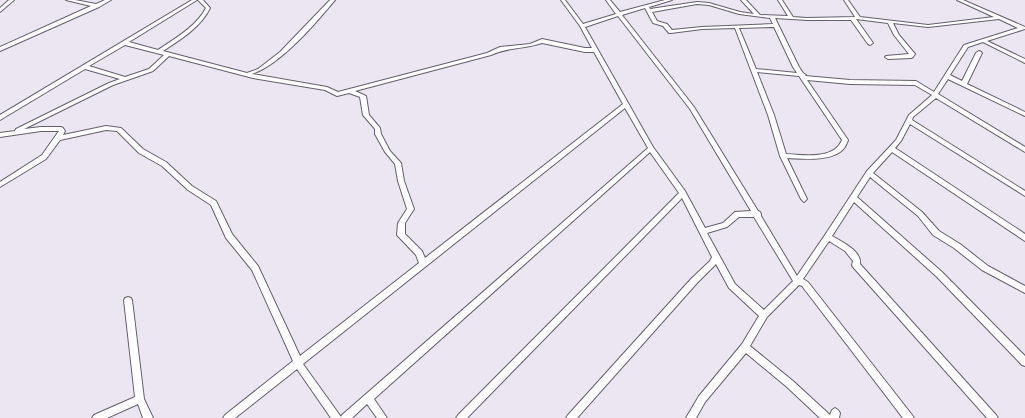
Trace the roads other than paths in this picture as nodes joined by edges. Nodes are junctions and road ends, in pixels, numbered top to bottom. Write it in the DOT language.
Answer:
graph roads {
  1 [pos="12,0"];
  2 [pos="68,0"];
  3 [pos="109,0"];
  4 [pos="200,0"];
  5 [pos="333,0"];
  6 [pos="563,0"];
  7 [pos="608,0"];
  8 [pos="670,0"];
  9 [pos="743,0"];
  10 [pos="780,0"];
  11 [pos="846,0"];
  12 [pos="959,0"];
  13 [pos="194,1"];
  14 [pos="695,2"];
  15 [pos="97,6"];
  16 [pos="648,9"];
  17 [pos="0,11"];
  18 [pos="617,13"];
  19 [pos="759,16"];
  20 [pos="772,17"];
  21 [pos="791,18"];
  22 [pos="852,18"];
  23 [pos="858,18"];
  24 [pos="999,18"];
  25 [pos="890,22"];
  26 [pos="776,25"];
  27 [pos="582,26"];
  28 [pos="737,28"];
  29 [pos="1024,29"];
  30 [pos="984,41"];
  31 [pos="125,43"];
  32 [pos="870,43"];
  33 [pos="0,49"];
  34 [pos="596,50"];
  35 [pos="158,52"];
  36 [pos="979,53"];
  37 [pos="167,55"];
  38 [pos="888,57"];
  39 [pos="1025,61"];
  40 [pos="85,67"];
  41 [pos="754,70"];
  42 [pos="244,74"];
  43 [pos="804,76"];
  44 [pos="948,76"];
  45 [pos="126,79"];
  46 [pos="964,84"];
  47 [pos="350,91"];
  48 [pos="935,95"];
  49 [pos="626,104"];
  50 [pos="1024,113"];
  51 [pos="0,118"];
  52 [pos="909,121"];
  53 [pos="13,132"];
  54 [pos="0,136"];
  55 [pos="58,138"];
  56 [pos="651,148"];
  57 [pos="892,150"];
  58 [pos="1025,150"];
  59 [pos="784,156"];
  60 [pos="869,173"];
  61 [pos="0,185"];
  62 [pos="683,193"];
  63 [pos="1025,194"];
  64 [pos="853,196"];
  65 [pos="804,200"];
  66 [pos="758,214"];
  67 [pos="703,231"];
  68 [pos="828,237"];
  69 [pos="1025,238"];
  70 [pos="716,257"];
  71 [pos="423,263"];
  72 [pos="797,281"];
  73 [pos="1025,290"];
  74 [pos="128,300"];
  75 [pos="764,315"];
  76 [pos="745,347"];
  77 [pos="298,362"];
  78 [pos="1025,362"];
  79 [pos="368,398"];
  80 [pos="140,399"];
  81 [pos="832,416"];
  82 [pos="97,418"];
  83 [pos="148,418"];
  84 [pos="228,418"];
  85 [pos="337,418"];
  86 [pos="345,418"];
  87 [pos="382,418"];
  88 [pos="461,418"];
  89 [pos="571,418"];
  90 [pos="691,418"];
  91 [pos="908,418"];
  92 [pos="993,418"];
  1 -- 17 [label="street"];
  2 -- 15 [label="street"];
  3 -- 15 [label="street"];
  4 -- 35 [label="street"];
  5 -- 42 [label="street"];
  6 -- 27 [label="street"];
  7 -- 18 [label="street"];
  8 -- 16 [label="street"];
  9 -- 19 [label="street"];
  10 -- 21 [label="street"];
  11 -- 23 [label="street"];
  12 -- 24 [label="street"];
  13 -- 31 [label="street"];
  14 -- 16 [label="street"];
  14 -- 19 [label="street"];
  15 -- 33 [label="street"];
  16 -- 18 [label="street"];
  16 -- 28 [label="street"];
  18 -- 27 [label="street"];
  18 -- 66 [label="street"];
  19 -- 20 [label="street"];
  20 -- 21 [label="street"];
  20 -- 26 [label="street"];
  21 -- 22 [label="street"];
  22 -- 23 [label="street"];
  22 -- 32 [label="street"];
  23 -- 25 [label="street"];
  24 -- 25 [label="street"];
  24 -- 29 [label="street"];
  25 -- 38 [label="street"];
  26 -- 28 [label="street"];
  26 -- 43 [label="street"];
  27 -- 34 [label="street"];
  28 -- 41 [label="street"];
  29 -- 30 [label="street"];
  30 -- 39 [label="street"];
  30 -- 44 [label="street"];
  31 -- 35 [label="street"];
  31 -- 40 [label="street"];
  34 -- 47 [label="street"];
  34 -- 49 [label="street"];
  35 -- 37 [label="street"];
  36 -- 46 [label="street"];
  37 -- 42 [label="street"];
  37 -- 45 [label="street"];
  40 -- 45 [label="street"];
  40 -- 51 [label="street"];
  41 -- 43 [label="street"];
  41 -- 59 [label="street"];
  42 -- 47 [label="street"];
  43 -- 48 [label="street"];
  43 -- 59 [label="street"];
  44 -- 46 [label="street"];
  44 -- 48 [label="street"];
  45 -- 53 [label="street"];
  46 -- 50 [label="street"];
  47 -- 71 [label="street"];
  48 -- 52 [label="street"];
  48 -- 58 [label="street"];
  49 -- 56 [label="street"];
  49 -- 71 [label="street"];
  52 -- 57 [label="street"];
  52 -- 63 [label="street"];
  53 -- 54 [label="street"];
  53 -- 55 [label="street"];
  55 -- 61 [label="street"];
  55 -- 77 [label="street"];
  56 -- 62 [label="street"];
  56 -- 79 [label="street"];
  57 -- 60 [label="street"];
  57 -- 69 [label="street"];
  59 -- 65 [label="street"];
  60 -- 64 [label="street"];
  60 -- 73 [label="street"];
  62 -- 67 [label="street"];
  62 -- 88 [label="street"];
  64 -- 68 [label="street"];
  64 -- 78 [label="street"];
  66 -- 67 [label="street"];
  66 -- 72 [label="street"];
  67 -- 70 [label="street"];
  68 -- 72 [label="street"];
  68 -- 92 [label="street"];
  70 -- 75 [label="street"];
  70 -- 89 [label="street"];
  71 -- 77 [label="street"];
  72 -- 75 [label="street"];
  72 -- 91 [label="street"];
  74 -- 80 [label="street"];
  75 -- 76 [label="street"];
  76 -- 81 [label="street"];
  76 -- 90 [label="street"];
  77 -- 84 [label="street"];
  77 -- 85 [label="street"];
  79 -- 86 [label="street"];
  79 -- 87 [label="street"];
  80 -- 82 [label="street"];
  80 -- 83 [label="street"];
}
